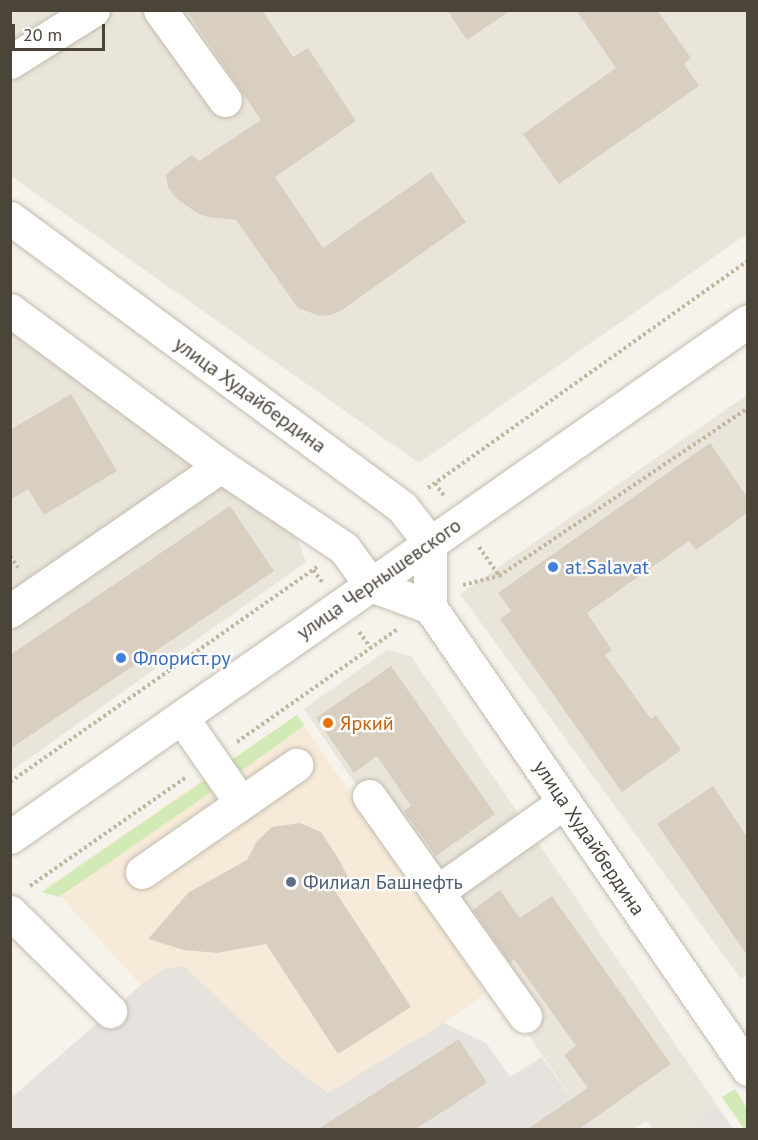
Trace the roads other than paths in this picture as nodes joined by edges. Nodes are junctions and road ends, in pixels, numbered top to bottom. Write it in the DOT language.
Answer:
graph roads {
  1 [pos="93,10"];
  2 [pos="160,10"];
  3 [pos="10,62"];
  4 [pos="225,100"];
  5 [pos="10,218"];
  6 [pos="10,310"];
  7 [pos="747,321"];
  8 [pos="222,466"];
  9 [pos="430,543"];
  10 [pos="371,585"];
  11 [pos="430,607"];
  12 [pos="10,611"];
  13 [pos="182,718"];
  14 [pos="296,765"];
  15 [pos="369,796"];
  16 [pos="564,802"];
  17 [pos="241,803"];
  18 [pos="10,837"];
  19 [pos="142,872"];
  20 [pos="437,892"];
  21 [pos="10,912"];
  22 [pos="110,1011"];
  23 [pos="525,1016"];
  24 [pos="747,1069"];
  1 -- 3 [label="street"];
  2 -- 4 [label="street"];
  5 -- 9 [label="street, улица Худайбердина"];
  6 -- 8 [label="street"];
  7 -- 9 [label="street, улица Чернышевского"];
  8 -- 10 [label="street"];
  8 -- 12 [label="street"];
  9 -- 10 [label="street, улица Чернышевского"];
  9 -- 11 [label="street"];
  10 -- 11 [label="street"];
  10 -- 13 [label="street, улица Чернышевского"];
  11 -- 16 [label="street, улица Худайбердина"];
  13 -- 17 [label="street"];
  13 -- 18 [label="street, улица Чернышевского"];
  14 -- 17 [label="street"];
  15 -- 20 [label="street"];
  16 -- 20 [label="street"];
  16 -- 24 [label="street, улица Худайбердина"];
  17 -- 19 [label="street"];
  20 -- 23 [label="street"];
  21 -- 22 [label="street"];
}
